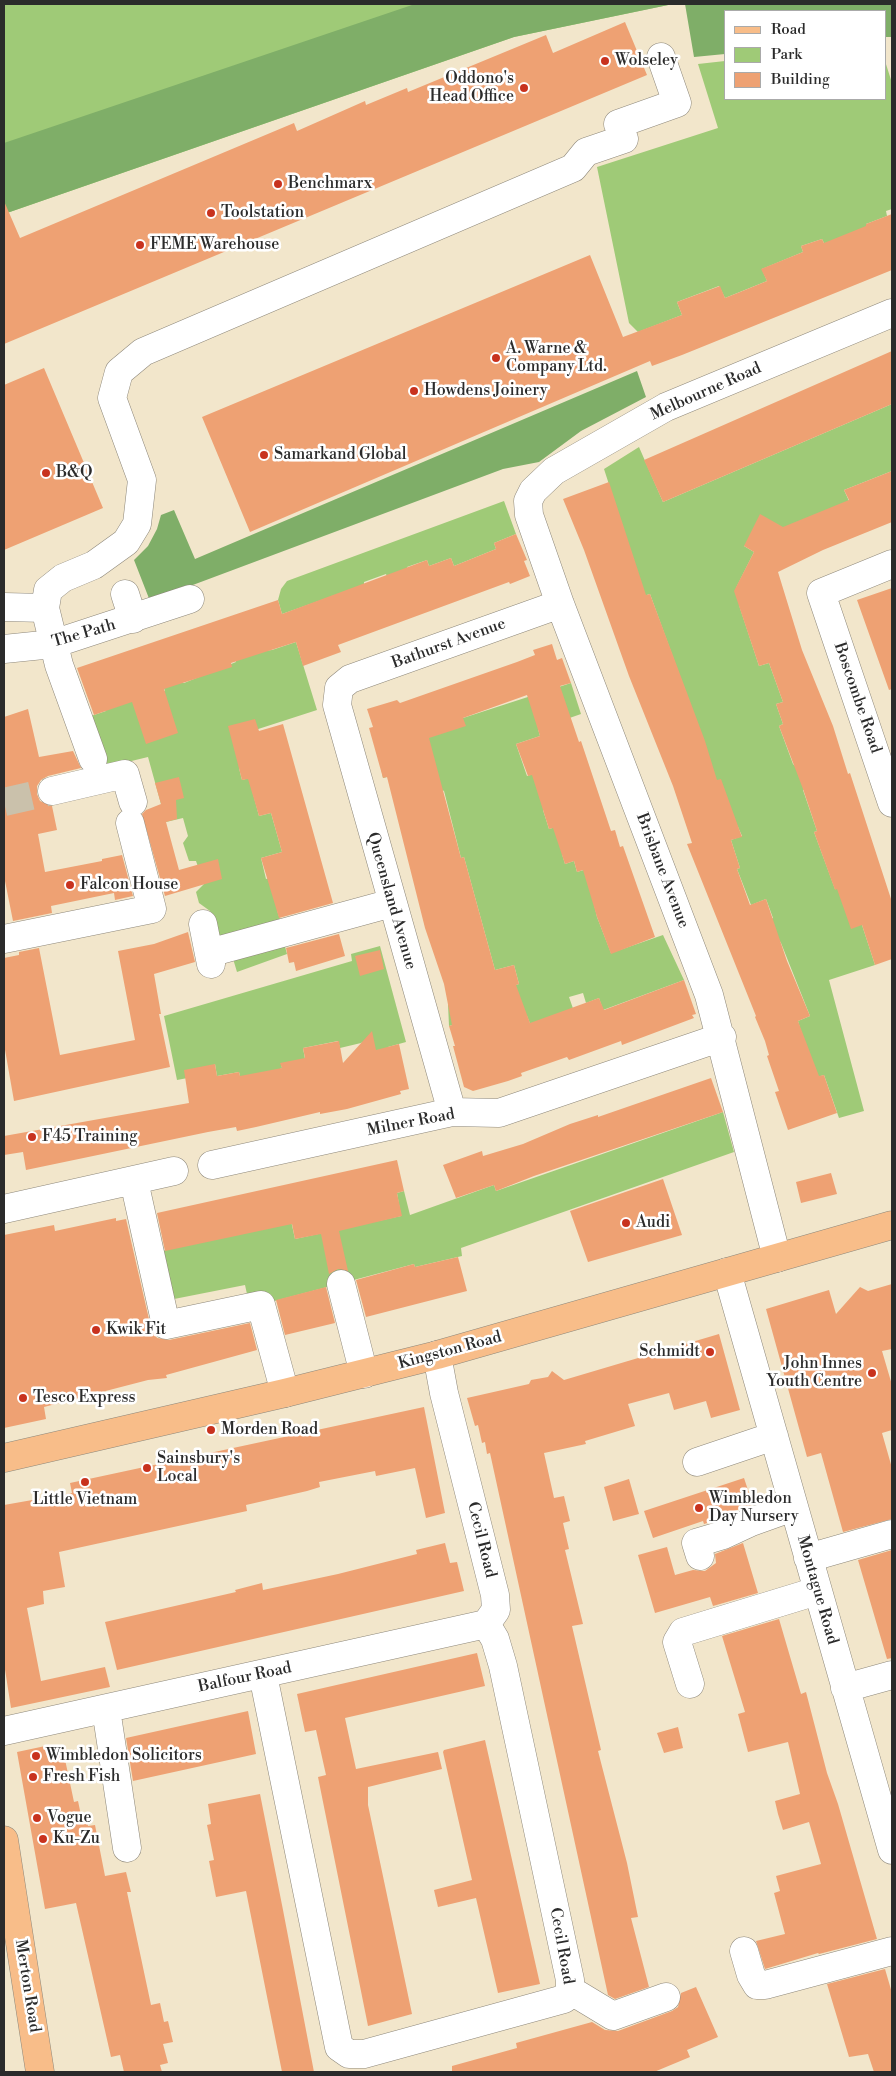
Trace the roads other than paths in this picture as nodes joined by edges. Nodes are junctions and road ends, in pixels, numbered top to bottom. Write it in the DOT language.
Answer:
graph roads {
  1 [pos="661,57"];
  2 [pos="892,313"];
  3 [pos="533,491"];
  4 [pos="892,564"];
  5 [pos="190,599"];
  6 [pos="560,604"];
  7 [pos="4,607"];
  8 [pos="45,608"];
  9 [pos="53,644"];
  10 [pos="4,649"];
  11 [pos="339,688"];
  12 [pos="93,759"];
  13 [pos="52,791"];
  14 [pos="892,803"];
  15 [pos="392,904"];
  16 [pos="203,924"];
  17 [pos="4,939"];
  18 [pos="722,1037"];
  19 [pos="452,1112"];
  20 [pos="212,1165"];
  21 [pos="174,1171"];
  22 [pos="134,1180"];
  23 [pos="4,1209"];
  24 [pos="892,1225"];
  25 [pos="777,1258"];
  26 [pos="727,1272"];
  27 [pos="341,1284"];
  28 [pos="437,1355"];
  29 [pos="364,1374"];
  30 [pos="285,1393"];
  31 [pos="774,1436"];
  32 [pos="4,1458"];
  33 [pos="697,1462"];
  34 [pos="793,1507"];
  35 [pos="892,1534"];
  36 [pos="700,1556"];
  37 [pos="808,1558"];
  38 [pos="817,1591"];
  39 [pos="486,1624"];
  40 [pos="263,1675"];
  41 [pos="892,1675"];
  42 [pos="690,1684"];
  43 [pos="845,1688"];
  44 [pos="106,1709"];
  45 [pos="4,1732"];
  46 [pos="4,1840"];
  47 [pos="127,1848"];
  48 [pos="892,1850"];
  49 [pos="744,1951"];
  50 [pos="892,1951"];
  51 [pos="570,1990"];
  52 [pos="666,1997"];
  53 [pos="35,2071"];
  1 -- 8 [label="street"];
  2 -- 3 [label="street, Melbourne Road"];
  3 -- 6 [label="street, Brisbane Avenue"];
  4 -- 14 [label="street, Boscombe Road"];
  5 -- 9 [label="street, The Path"];
  6 -- 11 [label="street, Bathurst Avenue"];
  6 -- 18 [label="street, Brisbane Avenue"];
  7 -- 8 [label="street"];
  8 -- 9 [label="street"];
  9 -- 10 [label="street, The Path"];
  9 -- 12 [label="street"];
  11 -- 15 [label="street, Queensland Avenue"];
  13 -- 17 [label="street"];
  15 -- 16 [label="street"];
  15 -- 19 [label="street, Queensland Avenue"];
  18 -- 19 [label="street, Milner Road"];
  18 -- 25 [label="street, Brisbane Avenue"];
  19 -- 20 [label="street, Milner Road"];
  21 -- 22 [label="street"];
  22 -- 23 [label="street"];
  22 -- 30 [label="street"];
  24 -- 25 [label="main road, Kingston Road"];
  25 -- 26 [label="main road, Kingston Road"];
  26 -- 28 [label="main road, Kingston Road"];
  26 -- 31 [label="street, Montague Road"];
  27 -- 29 [label="street"];
  28 -- 29 [label="main road, Kingston Road"];
  28 -- 39 [label="street, Cecil Road"];
  29 -- 30 [label="main road, Kingston Road"];
  30 -- 32 [label="main road, Kingston Road"];
  31 -- 33 [label="street"];
  31 -- 34 [label="street, Montague Road"];
  34 -- 36 [label="street"];
  34 -- 37 [label="street, Montague Road"];
  35 -- 37 [label="street"];
  37 -- 38 [label="street, Montague Road"];
  38 -- 42 [label="street"];
  38 -- 43 [label="street, Montague Road"];
  39 -- 40 [label="street, Balfour Road"];
  39 -- 51 [label="street, Cecil Road"];
  40 -- 44 [label="street, Balfour Road"];
  40 -- 51 [label="street, Cecil Road"];
  41 -- 43 [label="street"];
  43 -- 48 [label="street, Montague Road"];
  44 -- 45 [label="street, Balfour Road"];
  44 -- 47 [label="street"];
  46 -- 53 [label="main road, Merton Road"];
  49 -- 50 [label="street"];
  51 -- 52 [label="street"];
}
